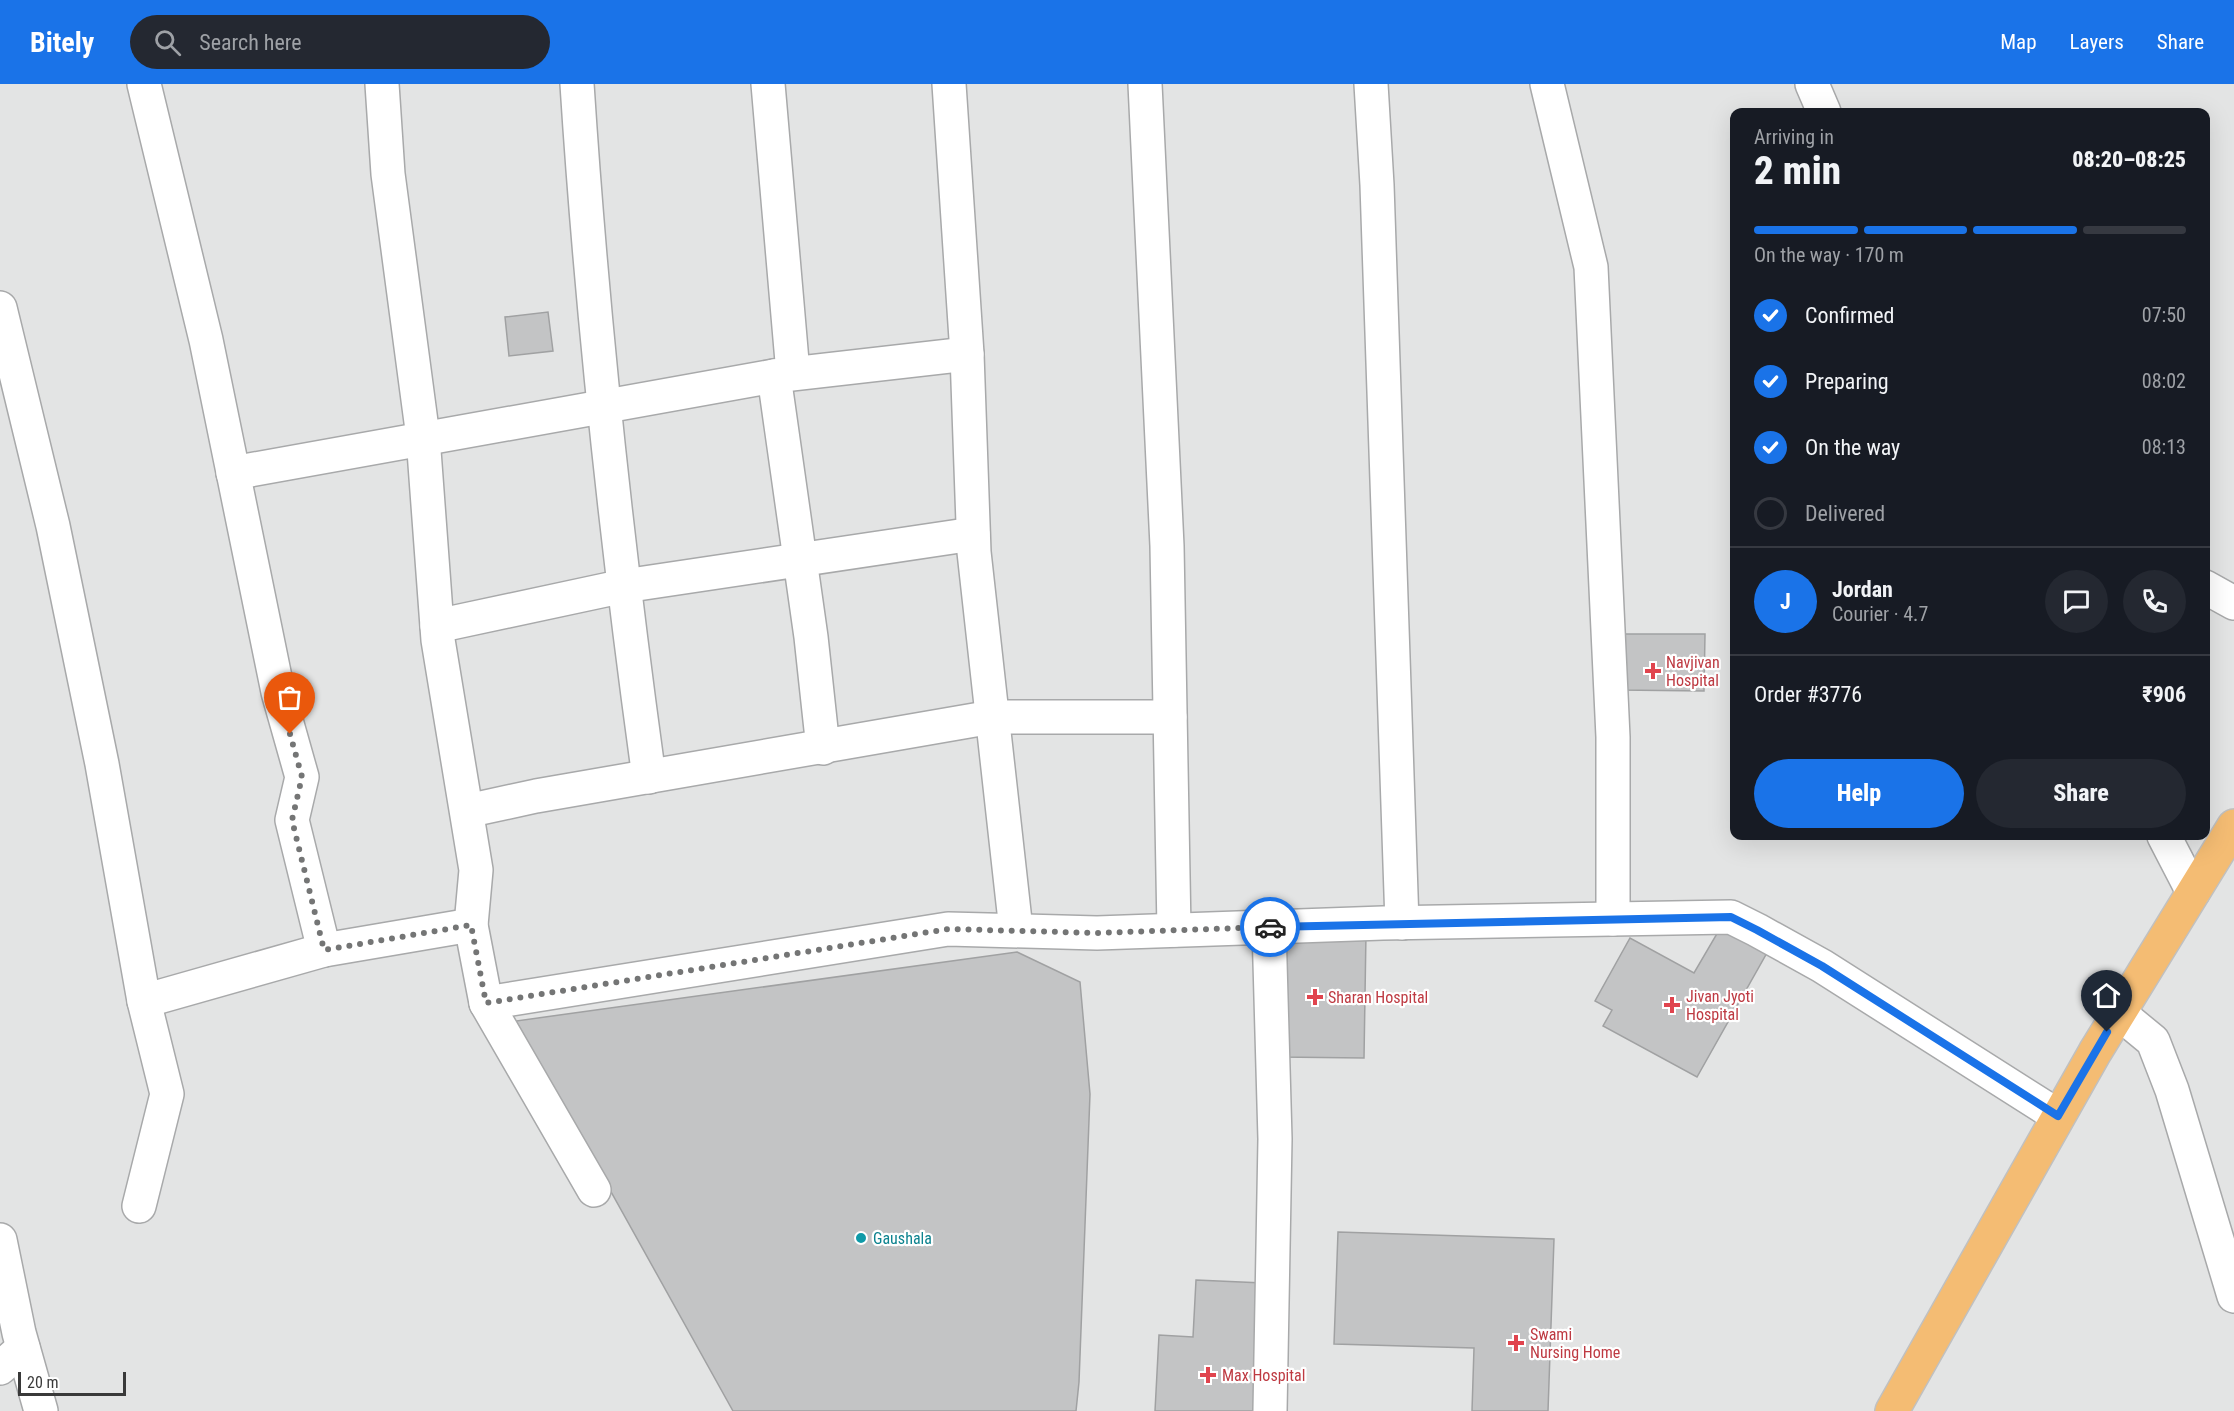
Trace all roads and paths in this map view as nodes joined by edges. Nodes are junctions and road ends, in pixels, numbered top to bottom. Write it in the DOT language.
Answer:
graph roads {
  1 [pos="144,84"];
  2 [pos="382,84"];
  3 [pos="577,84"];
  4 [pos="768,84"];
  5 [pos="949,84"];
  6 [pos="1145,84"];
  7 [pos="1371,84"];
  8 [pos="1547,84"];
  9 [pos="1812,84"];
  10 [pos="1822,108"];
  11 [pos="0,308"];
  12 [pos="967,354"];
  13 [pos="783,375"];
  14 [pos="603,406"];
  15 [pos="423,437"];
  16 [pos="232,473"];
  17 [pos="974,534"];
  18 [pos="800,560"];
  19 [pos="624,586"];
  20 [pos="2210,590"];
  21 [pos="2234,603"];
  22 [pos="437,626"];
  23 [pos="993,717"];
  24 [pos="1170,717"];
  25 [pos="823,748"];
  26 [pos="649,777"];
  27 [pos="466,811"];
  28 [pos="2234,826"];
  29 [pos="2166,840"];
  30 [pos="2193,892"];
  31 [pos="1612,919"];
  32 [pos="1402,923"];
  33 [pos="471,925"];
  34 [pos="1269,927"];
  35 [pos="1017,930"];
  36 [pos="1174,930"];
  37 [pos="324,950"];
  38 [pos="144,1001"];
  39 [pos="486,1003"];
  40 [pos="2119,1013"];
  41 [pos="2058,1116"];
  42 [pos="594,1190"];
  43 [pos="139,1206"];
  44 [pos="0,1240"];
  45 [pos="2234,1296"];
  46 [pos="12,1358"];
  47 [pos="40,1411"];
  48 [pos="1270,1411"];
  49 [pos="1892,1411"];
  1 -- 16 [label="street"];
  2 -- 15 [label="street"];
  3 -- 14 [label="street"];
  4 -- 13 [label="street"];
  5 -- 12 [label="street"];
  6 -- 24 [label="street"];
  7 -- 32 [label="street"];
  8 -- 31 [label="street"];
  9 -- 10 [label="street"];
  11 -- 38 [label="street"];
  12 -- 13 [label="street"];
  12 -- 17 [label="street"];
  13 -- 14 [label="street"];
  13 -- 18 [label="street"];
  14 -- 15 [label="street"];
  14 -- 19 [label="street"];
  15 -- 16 [label="street"];
  15 -- 22 [label="street"];
  16 -- 37 [label="street"];
  17 -- 18 [label="street"];
  17 -- 23 [label="street"];
  18 -- 19 [label="street"];
  18 -- 25 [label="street"];
  19 -- 22 [label="street"];
  19 -- 26 [label="street"];
  20 -- 21 [label="street"];
  22 -- 27 [label="street"];
  23 -- 24 [label="street"];
  23 -- 25 [label="street"];
  23 -- 35 [label="street"];
  24 -- 36 [label="street"];
  25 -- 26 [label="street"];
  26 -- 27 [label="street"];
  27 -- 33 [label="street"];
  28 -- 30 [label="main road"];
  29 -- 30 [label="street"];
  30 -- 40 [label="main road"];
  31 -- 32 [label="street"];
  31 -- 41 [label="street"];
  32 -- 34 [label="street"];
  33 -- 37 [label="street"];
  33 -- 39 [label="street"];
  34 -- 36 [label="street"];
  34 -- 48 [label="street"];
  35 -- 36 [label="street"];
  35 -- 39 [label="street"];
  37 -- 38 [label="street"];
  38 -- 43 [label="street"];
  39 -- 42 [label="street"];
  40 -- 41 [label="main road"];
  40 -- 45 [label="street"];
  41 -- 49 [label="main road"];
  44 -- 46 [label="street"];
  46 -- 47 [label="street"];
}
